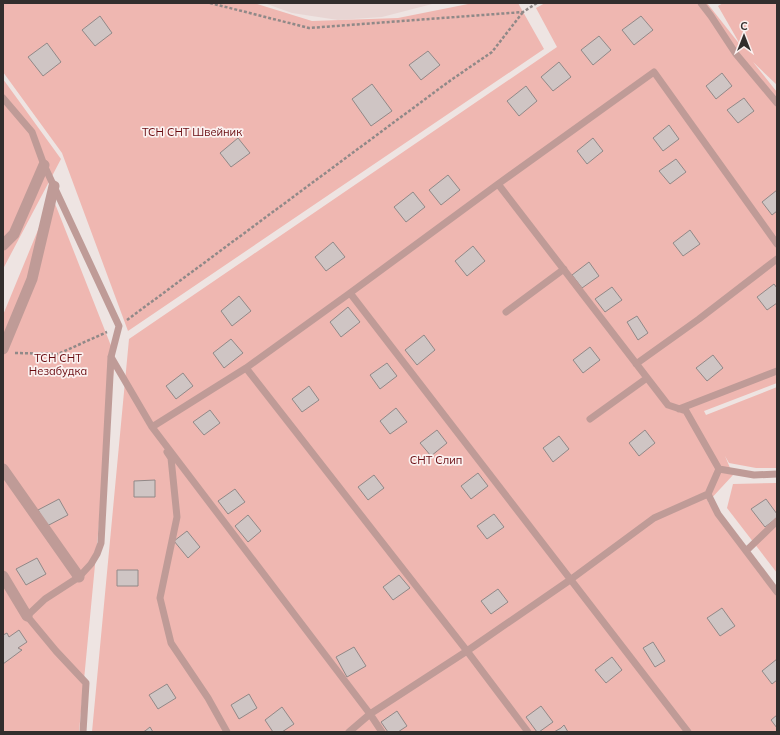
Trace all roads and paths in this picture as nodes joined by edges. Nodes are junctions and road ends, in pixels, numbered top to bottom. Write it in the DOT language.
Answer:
graph roads {
  1 [pos="210,3"];
  2 [pos="537,3"];
  3 [pos="701,3"];
  4 [pos="523,12"];
  5 [pos="3,98"];
  6 [pos="777,103"];
  7 [pos="44,165"];
  8 [pos="498,184"];
  9 [pos="54,186"];
  10 [pos="777,244"];
  11 [pos="3,245"];
  12 [pos="777,259"];
  13 [pos="564,269"];
  14 [pos="350,293"];
  15 [pos="506,312"];
  16 [pos="119,326"];
  17 [pos="7,351"];
  18 [pos="111,357"];
  19 [pos="636,364"];
  20 [pos="246,368"];
  21 [pos="777,371"];
  22 [pos="647,378"];
  23 [pos="678,409"];
  24 [pos="590,419"];
  25 [pos="152,426"];
  26 [pos="3,469"];
  27 [pos="719,469"];
  28 [pos="777,474"];
  29 [pos="708,494"];
  30 [pos="777,521"];
  31 [pos="746,551"];
  32 [pos="3,576"];
  33 [pos="78,578"];
  34 [pos="570,580"];
  35 [pos="777,592"];
  36 [pos="27,616"];
  37 [pos="467,651"];
  38 [pos="370,714"];
  39 [pos="83,732"];
  40 [pos="227,732"];
  41 [pos="349,732"];
  42 [pos="382,732"];
  43 [pos="528,732"];
  44 [pos="688,732"];
  1 -- 4 [label="path"];
  2 -- 4 [label="path"];
  3 -- 6 [label="lane"];
  4 -- 16 [label="path"];
  5 -- 7 [label="lane"];
  7 -- 9 [label="lane"];
  7 -- 11 [label="street"];
  8 -- 10 [label="lane"];
  8 -- 13 [label="lane"];
  8 -- 14 [label="lane"];
  9 -- 16 [label="lane"];
  9 -- 17 [label="street"];
  12 -- 19 [label="lane"];
  13 -- 15 [label="lane"];
  13 -- 19 [label="lane"];
  14 -- 20 [label="lane"];
  14 -- 34 [label="lane"];
  16 -- 17 [label="path"];
  16 -- 18 [label="lane"];
  18 -- 25 [label="lane"];
  18 -- 33 [label="lane"];
  19 -- 22 [label="lane"];
  20 -- 25 [label="lane"];
  20 -- 37 [label="lane"];
  21 -- 23 [label="lane"];
  22 -- 23 [label="lane"];
  22 -- 24 [label="lane"];
  23 -- 27 [label="lane"];
  25 -- 38 [label="lane"];
  25 -- 40 [label="lane"];
  26 -- 33 [label="street"];
  27 -- 28 [label="lane"];
  27 -- 29 [label="lane"];
  29 -- 31 [label="lane"];
  29 -- 34 [label="lane"];
  30 -- 31 [label="lane"];
  31 -- 35 [label="lane"];
  32 -- 36 [label="street"];
  33 -- 36 [label="lane"];
  34 -- 37 [label="lane"];
  34 -- 44 [label="lane"];
  36 -- 39 [label="lane"];
  37 -- 38 [label="lane"];
  37 -- 43 [label="lane"];
  38 -- 41 [label="lane"];
  38 -- 42 [label="lane"];
}
